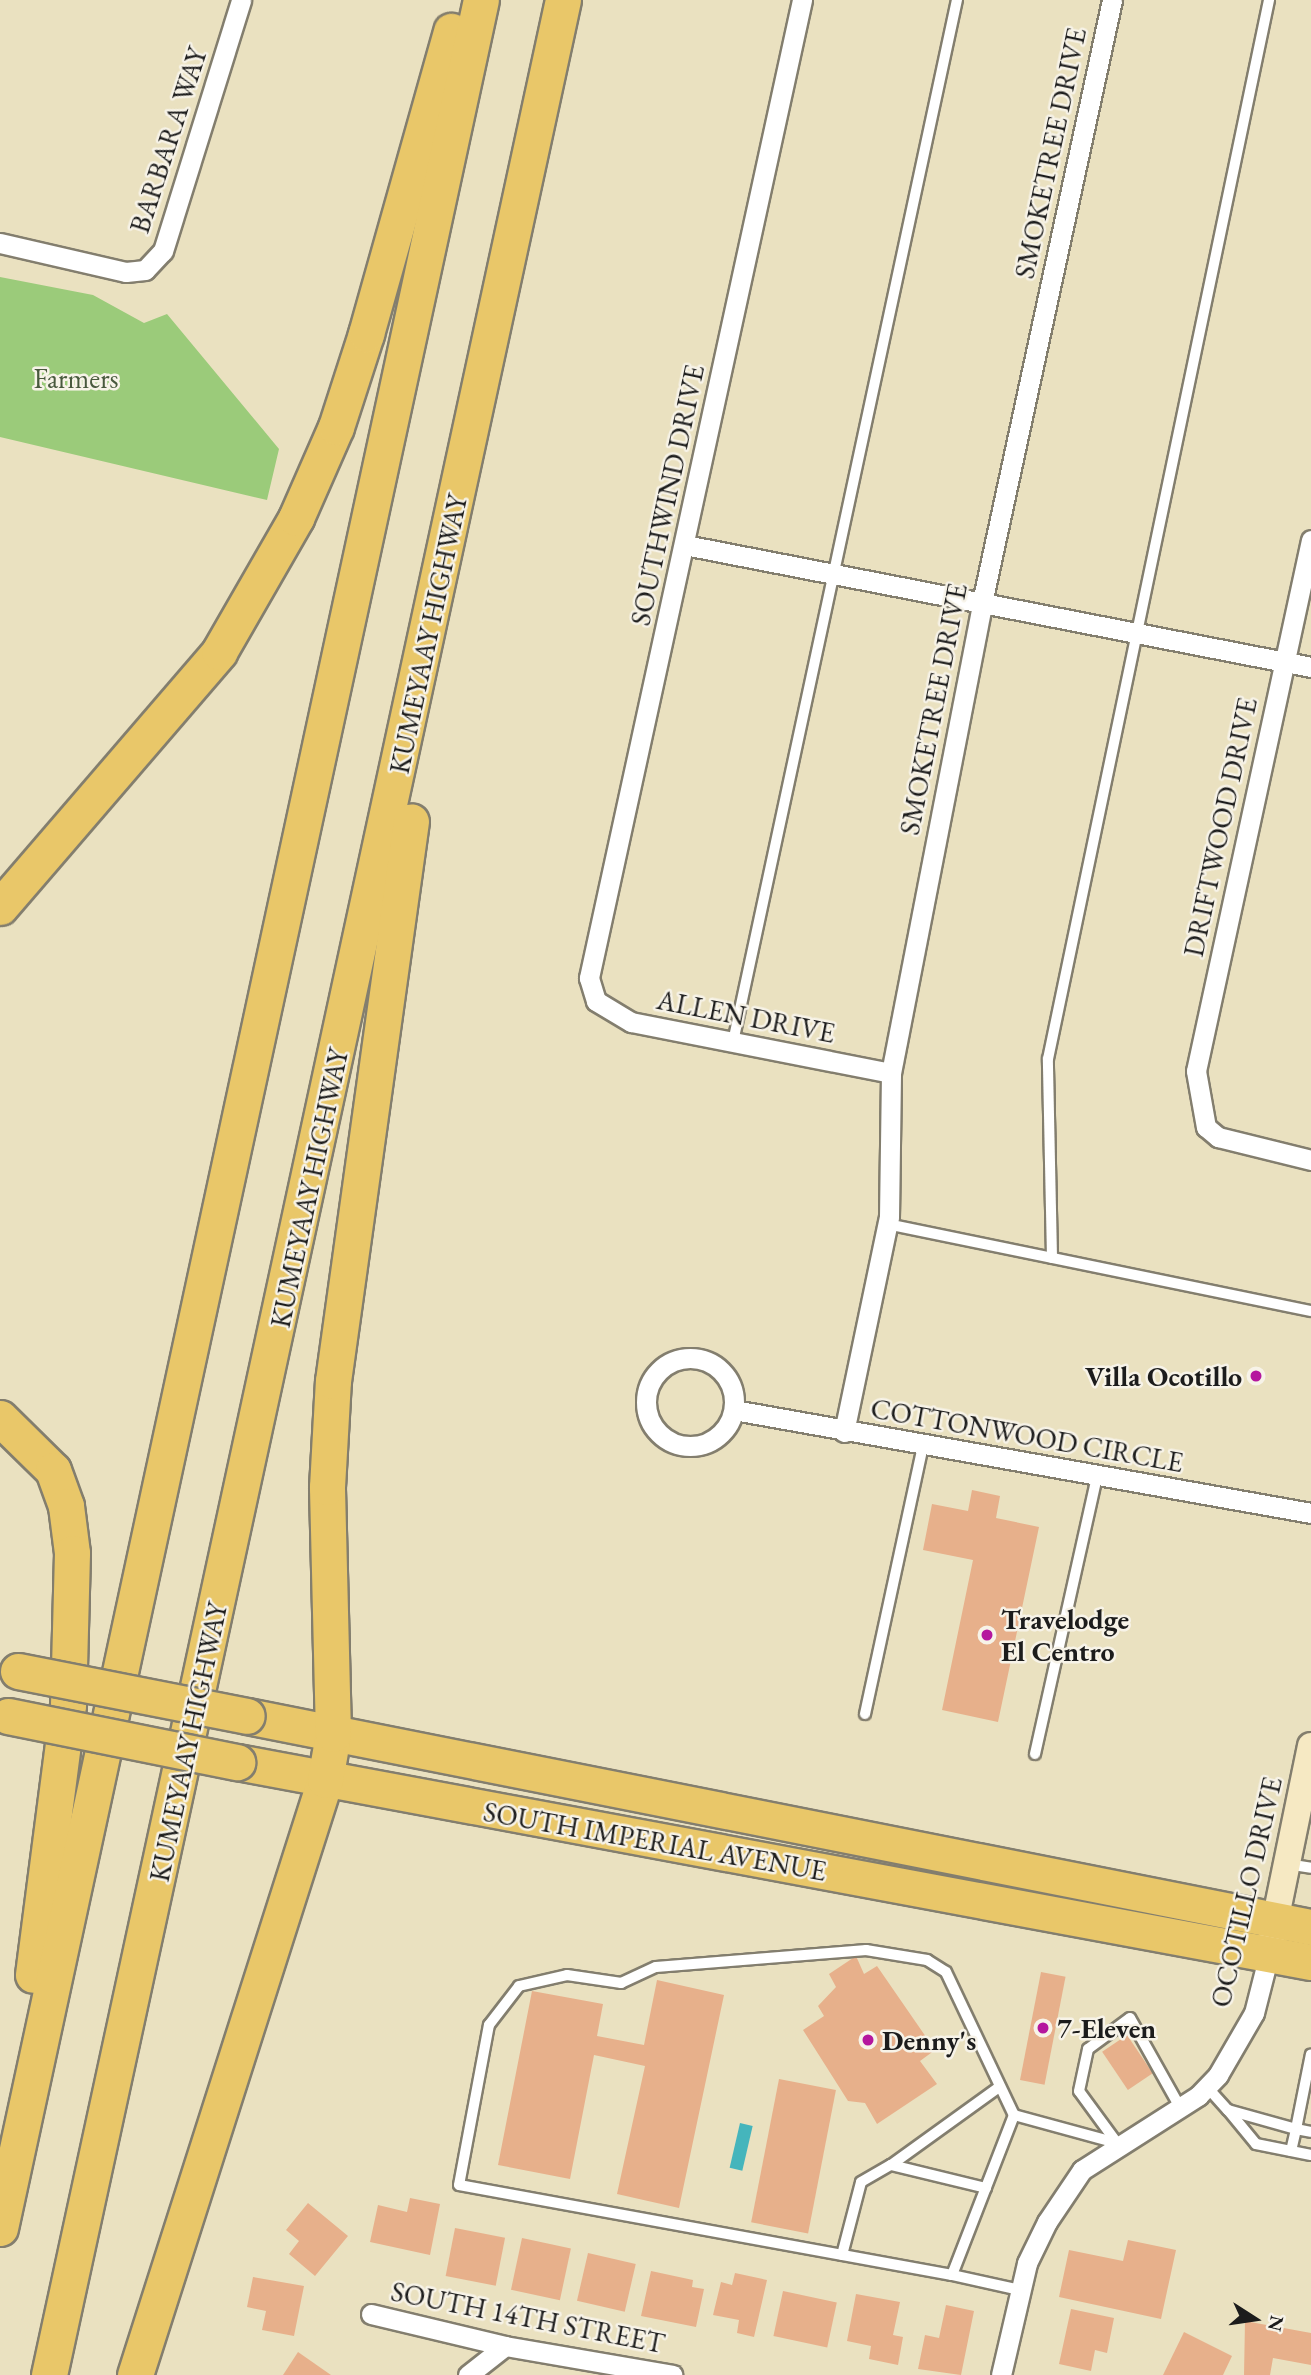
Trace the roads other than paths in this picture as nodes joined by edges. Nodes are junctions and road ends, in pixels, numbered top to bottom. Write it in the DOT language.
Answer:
graph roads {
  1 [pos="241,0"];
  2 [pos="458,0"];
  3 [pos="481,0"];
  4 [pos="564,0"];
  5 [pos="802,0"];
  6 [pos="957,0"];
  7 [pos="1112,0"];
  8 [pos="1269,0"];
  9 [pos="0,243"];
  10 [pos="464,468"];
  11 [pos="1311,540"];
  12 [pos="685,545"];
  13 [pos="835,572"];
  14 [pos="983,598"];
  15 [pos="1135,630"];
  16 [pos="1285,661"];
  17 [pos="1311,667"];
  18 [pos="0,907"];
  19 [pos="596,1001"];
  20 [pos="733,1042"];
  21 [pos="891,1073"];
  22 [pos="1311,1160"];
  23 [pos="887,1224"];
  24 [pos="1052,1258"];
  25 [pos="1311,1311"];
  26 [pos="734,1410"];
  27 [pos="0,1418"];
  28 [pos="844,1432"];
  29 [pos="923,1446"];
  30 [pos="1097,1476"];
  31 [pos="1311,1513"];
  32 [pos="9,1668"];
  33 [pos="865,1714"];
  34 [pos="4,1715"];
  35 [pos="332,1734"];
  36 [pos="1311,1746"];
  37 [pos="1035,1754"];
  38 [pos="325,1780"];
  39 [pos="1299,1866"];
  40 [pos="1276,1920"];
  41 [pos="1311,1927"];
  42 [pos="1269,1954"];
  43 [pos="1311,1962"];
  44 [pos="1311,2054"];
  45 [pos="999,2087"];
  46 [pos="1207,2087"];
  47 [pos="29,2093"];
  48 [pos="1180,2107"];
  49 [pos="1228,2110"];
  50 [pos="1014,2115"];
  51 [pos="1296,2129"];
  52 [pos="1311,2132"];
  53 [pos="1117,2143"];
  54 [pos="1291,2151"];
  55 [pos="1311,2155"];
  56 [pos="891,2165"];
  57 [pos="986,2188"];
  58 [pos="0,2228"];
  59 [pos="842,2255"];
  60 [pos="953,2275"];
  61 [pos="1020,2290"];
  62 [pos="371,2314"];
  63 [pos="505,2346"];
  64 [pos="49,2375"];
  65 [pos="135,2375"];
  66 [pos="468,2375"];
  67 [pos="673,2375"];
  68 [pos="1001,2375"];
  1 -- 9 [label="street, BARBARA WAY"];
  2 -- 18 [label="highway"];
  3 -- 47 [label="highway"];
  4 -- 10 [label="highway, KUMEYAAY HIGHWAY"];
  5 -- 12 [label="street, SOUTHWIND DRIVE"];
  6 -- 13 [label="lane"];
  7 -- 14 [label="street, SMOKETREE DRIVE"];
  8 -- 15 [label="lane"];
  10 -- 35 [label="highway"];
  10 -- 64 [label="highway, KUMEYAAY HIGHWAY"];
  11 -- 16 [label="street, DRIFTWOOD DRIVE"];
  12 -- 13 [label="street"];
  12 -- 19 [label="street, SOUTHWIND DRIVE"];
  13 -- 14 [label="street"];
  13 -- 20 [label="lane"];
  14 -- 15 [label="street"];
  14 -- 21 [label="street, SMOKETREE DRIVE"];
  15 -- 16 [label="street"];
  15 -- 24 [label="lane"];
  16 -- 17 [label="street"];
  16 -- 22 [label="street, DRIFTWOOD DRIVE"];
  19 -- 20 [label="street, ALLEN DRIVE"];
  20 -- 21 [label="street, ALLEN DRIVE"];
  21 -- 23 [label="street, SMOKETREE DRIVE"];
  23 -- 24 [label="lane"];
  23 -- 28 [label="street, SMOKETREE DRIVE"];
  24 -- 25 [label="lane"];
  26 -- 26 [label="street"];
  26 -- 28 [label="street, COTTONWOOD CIRCLE"];
  27 -- 47 [label="highway"];
  28 -- 29 [label="street, COTTONWOOD CIRCLE"];
  29 -- 30 [label="street, COTTONWOOD CIRCLE"];
  29 -- 33 [label="lane"];
  30 -- 31 [label="street, COTTONWOOD CIRCLE"];
  30 -- 37 [label="lane"];
  32 -- 35 [label="highway, SOUTH IMPERIAL AVENUE, bridge"];
  34 -- 38 [label="highway, SOUTH IMPERIAL AVENUE, bridge"];
  35 -- 38 [label="highway"];
  35 -- 40 [label="highway, SOUTH IMPERIAL AVENUE"];
  36 -- 39 [label="street, OCOTILLO DRIVE"];
  38 -- 42 [label="highway, SOUTH IMPERIAL AVENUE"];
  38 -- 65 [label="highway"];
  39 -- 40 [label="street, OCOTILLO DRIVE"];
  40 -- 41 [label="highway, SOUTH IMPERIAL AVENUE"];
  40 -- 42 [label="street, OCOTILLO DRIVE"];
  42 -- 43 [label="highway, SOUTH IMPERIAL AVENUE"];
  42 -- 46 [label="street, OCOTILLO DRIVE"];
  44 -- 51 [label="lane"];
  45 -- 50 [label="lane"];
  45 -- 56 [label="lane"];
  45 -- 59 [label="lane"];
  46 -- 48 [label="street, OCOTILLO DRIVE"];
  46 -- 49 [label="lane"];
  47 -- 58 [label="highway"];
  48 -- 53 [label="street, OCOTILLO DRIVE"];
  48 -- 53 [label="lane"];
  49 -- 51 [label="lane"];
  49 -- 54 [label="lane"];
  50 -- 53 [label="lane"];
  50 -- 57 [label="lane"];
  51 -- 52 [label="lane"];
  51 -- 54 [label="lane"];
  53 -- 61 [label="street, OCOTILLO DRIVE"];
  54 -- 55 [label="lane"];
  56 -- 57 [label="lane"];
  56 -- 59 [label="lane"];
  57 -- 60 [label="lane"];
  59 -- 60 [label="lane"];
  60 -- 61 [label="lane"];
  61 -- 68 [label="street, OCOTILLO DRIVE"];
  62 -- 63 [label="street, SOUTH 14TH STREET"];
  63 -- 66 [label="street"];
  63 -- 67 [label="street, SOUTH 14TH STREET"];
}
